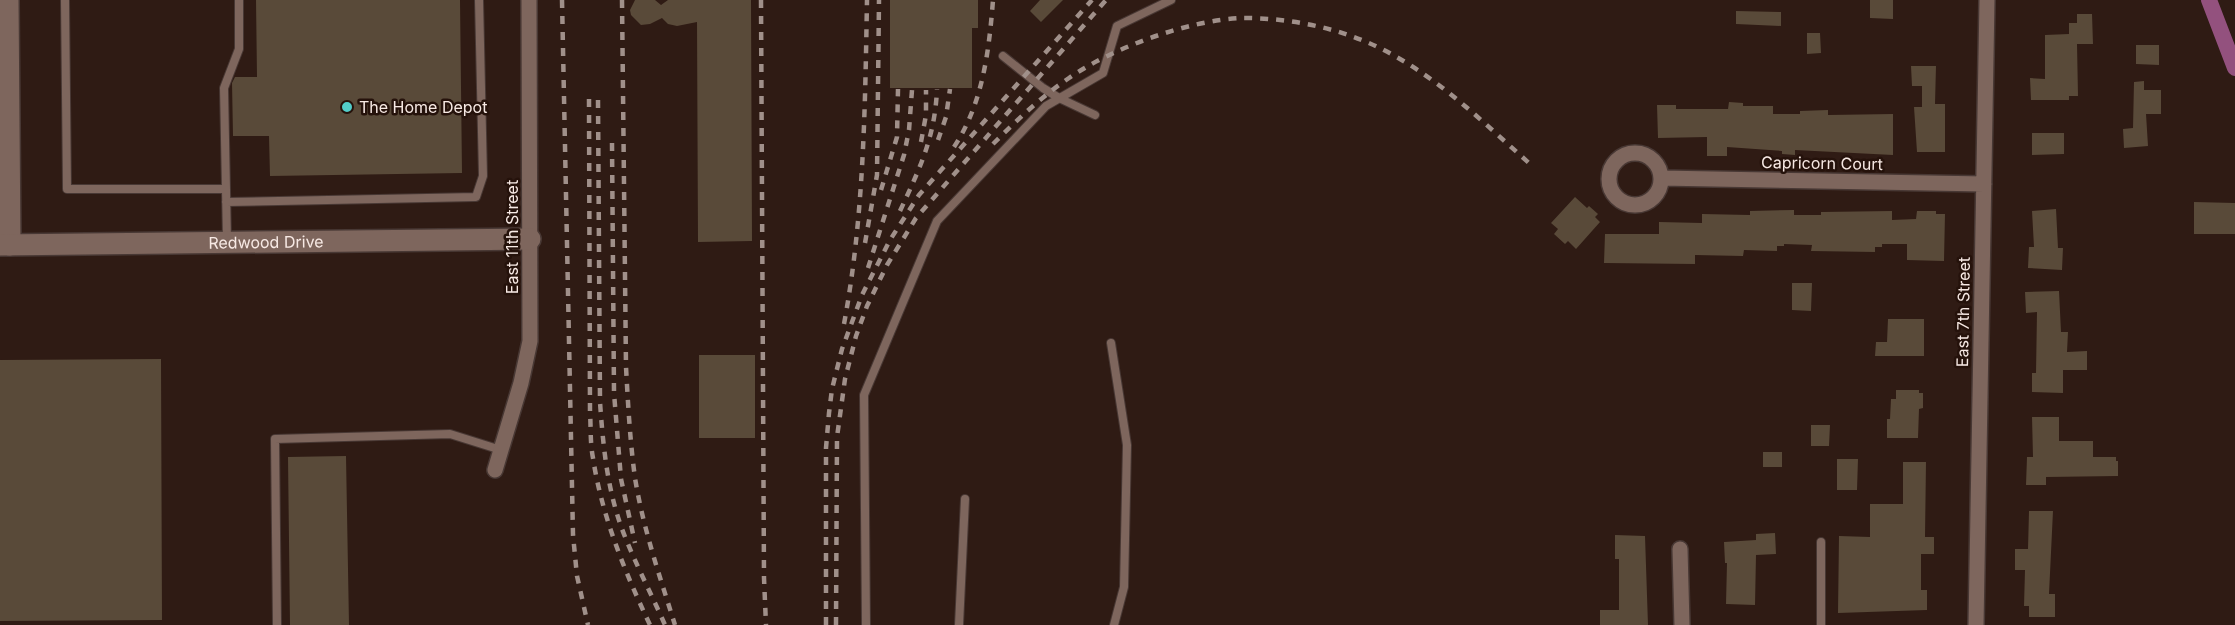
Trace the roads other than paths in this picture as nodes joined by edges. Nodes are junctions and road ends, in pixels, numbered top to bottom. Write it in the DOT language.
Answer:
graph roads {
  1 [pos="8,0"];
  2 [pos="64,0"];
  3 [pos="239,0"];
  4 [pos="479,0"];
  5 [pos="530,0"];
  6 [pos="1171,0"];
  7 [pos="1987,0"];
  8 [pos="1003,56"];
  9 [pos="1059,98"];
  10 [pos="1095,115"];
  11 [pos="1661,178"];
  12 [pos="1984,184"];
  13 [pos="226,189"];
  14 [pos="226,202"];
  15 [pos="530,239"];
  16 [pos="227,242"];
  17 [pos="5,245"];
  18 [pos="1111,343"];
  19 [pos="501,450"];
  20 [pos="495,470"];
  21 [pos="965,499"];
  22 [pos="1821,542"];
  23 [pos="1680,549"];
  24 [pos="277,625"];
  25 [pos="866,625"];
  26 [pos="958,625"];
  27 [pos="1114,625"];
  28 [pos="1682,625"];
  29 [pos="1821,625"];
  30 [pos="1976,625"];
  1 -- 17 [label="street"];
  2 -- 13 [label="lane"];
  3 -- 13 [label="lane"];
  4 -- 14 [label="lane"];
  5 -- 15 [label="street, East 11th Street"];
  6 -- 9 [label="lane"];
  7 -- 12 [label="street, East 7th Street"];
  8 -- 9 [label="lane"];
  9 -- 10 [label="lane"];
  9 -- 25 [label="lane"];
  11 -- 12 [label="street, Capricorn Court"];
  12 -- 30 [label="street, East 7th Street"];
  13 -- 14 [label="lane"];
  14 -- 16 [label="lane"];
  15 -- 16 [label="street, Redwood Drive"];
  15 -- 19 [label="street, East 11th Street"];
  16 -- 17 [label="street, Redwood Drive"];
  18 -- 27 [label="lane"];
  19 -- 20 [label="street, East 11th Street"];
  19 -- 24 [label="lane"];
  21 -- 26 [label="lane"];
  22 -- 29 [label="lane"];
  23 -- 28 [label="street"];
}
